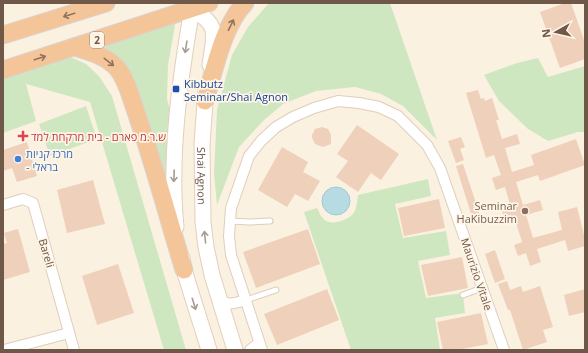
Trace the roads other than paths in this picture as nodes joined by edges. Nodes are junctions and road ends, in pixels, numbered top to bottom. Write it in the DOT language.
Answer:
graph roads {
  1 [pos="106,3"];
  2 [pos="209,3"];
  3 [pos="245,3"];
  4 [pos="188,4"];
  5 [pos="3,35"];
  6 [pos="74,47"];
  7 [pos="3,70"];
  8 [pos="205,101"];
  9 [pos="3,205"];
  10 [pos="229,221"];
  11 [pos="270,221"];
  12 [pos="184,270"];
  13 [pos="482,288"];
  14 [pos="276,290"];
  15 [pos="462,295"];
  16 [pos="219,300"];
  17 [pos="246,300"];
  18 [pos="69,333"];
  19 [pos="261,347"];
  20 [pos="4,350"];
  21 [pos="74,350"];
  22 [pos="209,350"];
  23 [pos="235,350"];
  24 [pos="250,350"];
  25 [pos="504,350"];
  1 -- 5 [label="highway, one-way"];
  2 -- 4 [label="highway, 2"];
  8 -- 3 [label="highway, one-way"];
  4 -- 6 [label="highway, 2"];
  4 -- 8 [label="main road, Shai Agnon"];
  4 -- 12 [label="main road, one-way"];
  7 -- 6 [label="highway, 2, one-way"];
  6 -- 12 [label="highway, one-way"];
  16 -- 8 [label="main road, Shai Agnon, one-way"];
  9 -- 18 [label="street, Bareli"];
  10 -- 11 [label="lane"];
  10 -- 13 [label="street, Maurizio Vitale"];
  10 -- 17 [label="street, Maurizio Vitale"];
  12 -- 22 [label="main road, one-way"];
  13 -- 15 [label="lane"];
  13 -- 25 [label="street, Maurizio Vitale"];
  14 -- 17 [label="lane"];
  16 -- 17 [label="street"];
  16 -- 23 [label="main road, Shai Agnon"];
  17 -- 19 [label="street, Maurizio Vitale"];
  18 -- 20 [label="street"];
  18 -- 21 [label="street, Bareli"];
  19 -- 24 [label="street"];
}
